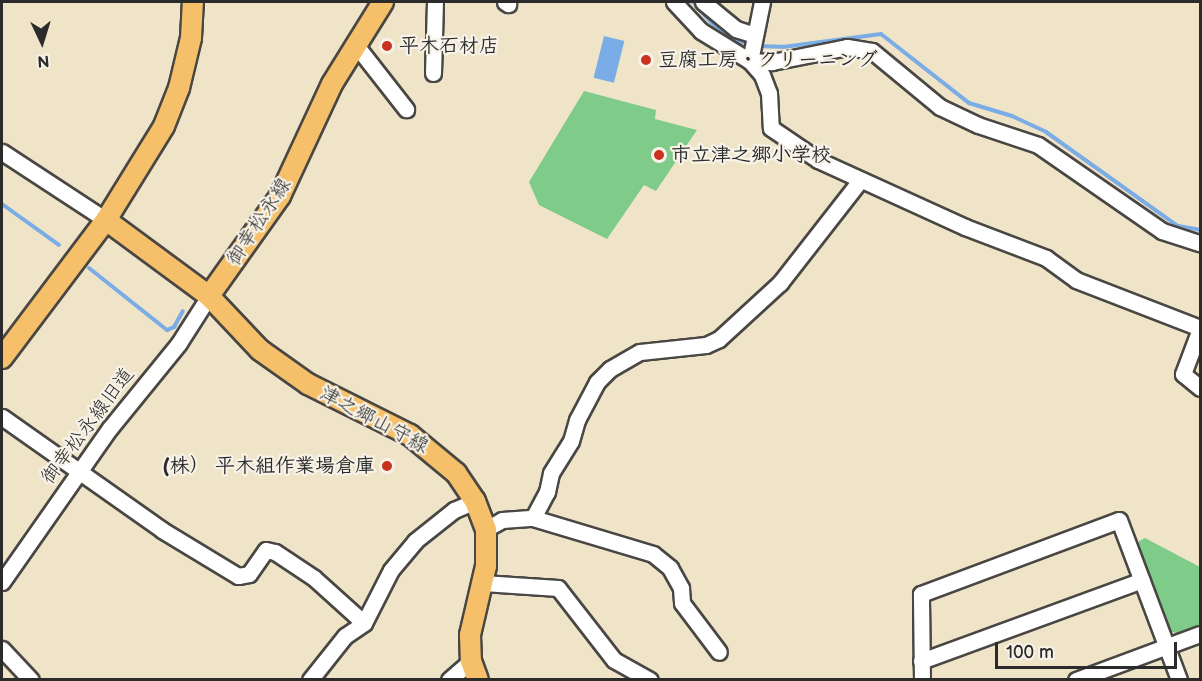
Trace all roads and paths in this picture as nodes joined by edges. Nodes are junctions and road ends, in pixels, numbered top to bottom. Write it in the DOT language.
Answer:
graph roads {
  1 [pos="193,2"];
  2 [pos="383,2"];
  3 [pos="435,2"];
  4 [pos="674,2"];
  5 [pos="703,2"];
  6 [pos="762,2"];
  7 [pos="755,35"];
  8 [pos="355,44"];
  9 [pos="750,61"];
  10 [pos="433,73"];
  11 [pos="406,109"];
  12 [pos="2,152"];
  13 [pos="859,182"];
  14 [pos="106,220"];
  15 [pos="1200,243"];
  16 [pos="209,296"];
  17 [pos="1200,328"];
  18 [pos="2,358"];
  19 [pos="1200,388"];
  20 [pos="2,417"];
  21 [pos="79,471"];
  22 [pos="475,501"];
  23 [pos="533,518"];
  24 [pos="486,529"];
  25 [pos="1142,580"];
  26 [pos="2,582"];
  27 [pos="483,583"];
  28 [pos="364,624"];
  29 [pos="1200,634"];
  30 [pos="1166,646"];
  31 [pos="2,649"];
  32 [pos="719,652"];
  33 [pos="921,661"];
  34 [pos="474,670"];
  35 [pos="31,680"];
  36 [pos="310,680"];
  37 [pos="449,680"];
  38 [pos="650,680"];
  39 [pos="922,680"];
  40 [pos="1076,680"];
  41 [pos="1179,680"];
  1 -- 14 [label="main road"];
  2 -- 8 [label="main road, 御幸松永線"];
  3 -- 10 [label="street"];
  4 -- 9 [label="street"];
  5 -- 7 [label="street"];
  6 -- 7 [label="street"];
  7 -- 9 [label="street"];
  8 -- 11 [label="street"];
  8 -- 16 [label="main road, 御幸松永線"];
  9 -- 13 [label="street"];
  9 -- 15 [label="street"];
  12 -- 14 [label="street"];
  13 -- 17 [label="street"];
  13 -- 23 [label="street"];
  14 -- 16 [label="main road"];
  14 -- 18 [label="main road"];
  16 -- 21 [label="street, 御幸松永線旧道"];
  16 -- 22 [label="main road, 津之郷山守線"];
  17 -- 19 [label="street"];
  20 -- 21 [label="street"];
  21 -- 26 [label="street, 御幸松永線旧道"];
  21 -- 28 [label="street"];
  22 -- 24 [label="main road, 津之郷山守線"];
  22 -- 28 [label="street"];
  23 -- 24 [label="street"];
  23 -- 32 [label="street"];
  24 -- 27 [label="main road, 津之郷山守線"];
  25 -- 30 [label="street"];
  25 -- 33 [label="street"];
  25 -- 33 [label="street"];
  27 -- 34 [label="main road, 津之郷山守線"];
  27 -- 38 [label="street"];
  28 -- 36 [label="street"];
  29 -- 30 [label="street"];
  30 -- 40 [label="street"];
  30 -- 41 [label="street"];
  31 -- 35 [label="street"];
  33 -- 39 [label="street"];
  34 -- 37 [label="street"];
}
